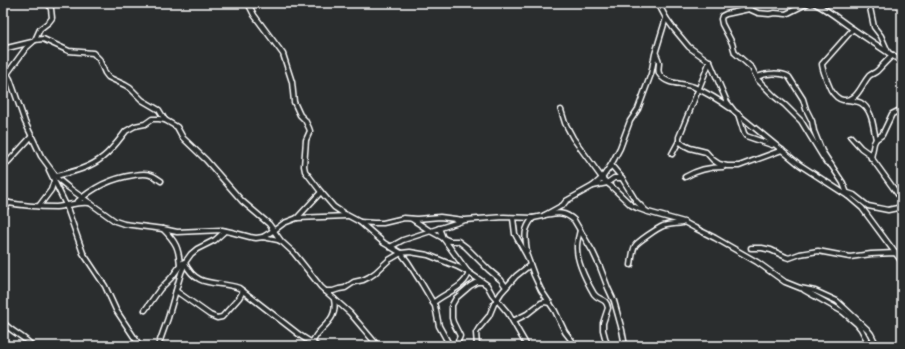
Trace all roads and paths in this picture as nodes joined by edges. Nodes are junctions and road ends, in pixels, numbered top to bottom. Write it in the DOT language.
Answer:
graph roads {
  1 [pos="48,3"];
  2 [pos="248,3"];
  3 [pos="658,3"];
  4 [pos="808,3"];
  5 [pos="824,3"];
  6 [pos="869,3"];
  7 [pos="816,4"];
  8 [pos="666,18"];
  9 [pos="853,28"];
  10 [pos="33,41"];
  11 [pos="3,49"];
  12 [pos="888,52"];
  13 [pos="655,54"];
  14 [pos="893,55"];
  15 [pos="710,61"];
  16 [pos="902,62"];
  17 [pos="3,67"];
  18 [pos="7,74"];
  19 [pos="757,77"];
  20 [pos="698,89"];
  21 [pos="859,91"];
  22 [pos="848,100"];
  23 [pos="861,103"];
  24 [pos="561,110"];
  25 [pos="736,112"];
  26 [pos="902,112"];
  27 [pos="165,120"];
  28 [pos="31,137"];
  29 [pos="851,137"];
  30 [pos="876,139"];
  31 [pos="679,140"];
  32 [pos="777,146"];
  33 [pos="782,150"];
  34 [pos="672,154"];
  35 [pos="871,158"];
  36 [pos="8,162"];
  37 [pos="46,165"];
  38 [pos="611,165"];
  39 [pos="831,165"];
  40 [pos="727,166"];
  41 [pos="56,176"];
  42 [pos="685,177"];
  43 [pos="602,178"];
  44 [pos="622,178"];
  45 [pos="54,181"];
  46 [pos="161,181"];
  47 [pos="607,183"];
  48 [pos="593,186"];
  49 [pos="321,192"];
  50 [pos="848,195"];
  51 [pos="82,197"];
  52 [pos="902,200"];
  53 [pos="3,202"];
  54 [pos="9,203"];
  55 [pos="76,203"];
  56 [pos="92,204"];
  57 [pos="66,205"];
  58 [pos="40,206"];
  59 [pos="902,207"];
  60 [pos="3,210"];
  61 [pos="648,212"];
  62 [pos="348,216"];
  63 [pos="543,216"];
  64 [pos="297,218"];
  65 [pos="513,218"];
  66 [pos="533,218"];
  67 [pos="412,219"];
  68 [pos="465,220"];
  69 [pos="360,222"];
  70 [pos="684,222"];
  71 [pos="439,228"];
  72 [pos="163,229"];
  73 [pos="274,230"];
  74 [pos="580,230"];
  75 [pos="225,231"];
  76 [pos="430,231"];
  77 [pos="263,237"];
  78 [pos="443,238"];
  79 [pos="282,242"];
  80 [pos="390,247"];
  81 [pos="751,248"];
  82 [pos="401,253"];
  83 [pos="894,253"];
  84 [pos="902,254"];
  85 [pos="527,256"];
  86 [pos="185,262"];
  87 [pos="902,262"];
  88 [pos="530,265"];
  89 [pos="631,265"];
  90 [pos="180,266"];
  91 [pos="468,272"];
  92 [pos="483,282"];
  93 [pos="506,287"];
  94 [pos="800,288"];
  95 [pos="176,291"];
  96 [pos="243,291"];
  97 [pos="325,291"];
  98 [pos="334,299"];
  99 [pos="497,299"];
  100 [pos="433,303"];
  101 [pos="551,303"];
  102 [pos="145,310"];
  103 [pos="513,321"];
  104 [pos="3,322"];
  105 [pos="312,344"];
  106 [pos="607,345"];
  107 [pos="32,346"];
  108 [pos="140,346"];
  109 [pos="158,346"];
  110 [pos="317,346"];
  111 [pos="378,346"];
  112 [pos="450,346"];
  113 [pos="456,346"];
  114 [pos="477,346"];
  115 [pos="527,346"];
  116 [pos="576,346"];
  117 [pos="625,346"];
  118 [pos="870,346"];
  119 [pos="877,346"];
  1 -- 10 [label="street"];
  2 -- 49 [label="street"];
  3 -- 8 [label="street"];
  4 -- 19 [label="street"];
  5 -- 7 [label="street"];
  6 -- 12 [label="street"];
  7 -- 9 [label="street"];
  8 -- 13 [label="street"];
  8 -- 15 [label="street"];
  9 -- 12 [label="street"];
  9 -- 22 [label="street"];
  10 -- 11 [label="street"];
  10 -- 18 [label="street"];
  10 -- 27 [label="street"];
  12 -- 14 [label="street"];
  13 -- 20 [label="street"];
  13 -- 38 [label="street"];
  14 -- 16 [label="street"];
  14 -- 21 [label="street"];
  15 -- 20 [label="street"];
  15 -- 25 [label="street"];
  17 -- 18 [label="street"];
  18 -- 28 [label="street"];
  19 -- 39 [label="street"];
  19 -- 39 [label="street"];
  20 -- 25 [label="street"];
  20 -- 31 [label="street"];
  21 -- 22 [label="street"];
  21 -- 23 [label="street"];
  22 -- 23 [label="street"];
  23 -- 30 [label="street"];
  24 -- 43 [label="street"];
  25 -- 32 [label="street"];
  25 -- 32 [label="street"];
  26 -- 30 [label="street"];
  27 -- 41 [label="street"];
  27 -- 73 [label="street"];
  28 -- 36 [label="street"];
  28 -- 37 [label="street"];
  29 -- 35 [label="street"];
  30 -- 35 [label="street"];
  31 -- 34 [label="street"];
  31 -- 40 [label="street"];
  32 -- 33 [label="street"];
  33 -- 40 [label="street"];
  33 -- 50 [label="street"];
  35 -- 52 [label="street"];
  37 -- 41 [label="street"];
  37 -- 45 [label="street"];
  38 -- 43 [label="street"];
  38 -- 44 [label="street"];
  39 -- 50 [label="street"];
  40 -- 42 [label="street"];
  41 -- 51 [label="street"];
  43 -- 47 [label="street"];
  43 -- 48 [label="street"];
  44 -- 47 [label="street"];
  44 -- 61 [label="street"];
  45 -- 57 [label="street"];
  45 -- 58 [label="street"];
  46 -- 51 [label="street"];
  47 -- 48 [label="street"];
  47 -- 61 [label="street"];
  48 -- 63 [label="street"];
  49 -- 62 [label="street"];
  49 -- 64 [label="street"];
  50 -- 59 [label="street"];
  50 -- 83 [label="street"];
  51 -- 55 [label="street"];
  51 -- 56 [label="street"];
  53 -- 54 [label="street"];
  54 -- 58 [label="street"];
  54 -- 60 [label="street"];
  55 -- 56 [label="street"];
  55 -- 57 [label="street"];
  56 -- 72 [label="street"];
  57 -- 58 [label="street"];
  57 -- 108 [label="street"];
  61 -- 70 [label="street"];
  62 -- 64 [label="street"];
  62 -- 69 [label="street"];
  63 -- 66 [label="street"];
  63 -- 74 [label="street"];
  64 -- 73 [label="street"];
  65 -- 66 [label="street"];
  65 -- 68 [label="street"];
  65 -- 85 [label="street"];
  66 -- 85 [label="street"];
  67 -- 68 [label="street"];
  67 -- 69 [label="street"];
  67 -- 76 [label="street"];
  68 -- 71 [label="street"];
  69 -- 80 [label="street"];
  70 -- 89 [label="street"];
  70 -- 94 [label="street"];
  71 -- 76 [label="street"];
  71 -- 78 [label="street"];
  72 -- 75 [label="street"];
  72 -- 90 [label="street"];
  73 -- 77 [label="street"];
  73 -- 79 [label="street"];
  74 -- 106 [label="street"];
  74 -- 117 [label="street"];
  75 -- 77 [label="street"];
  75 -- 86 [label="street"];
  76 -- 78 [label="street"];
  76 -- 80 [label="street"];
  77 -- 79 [label="street"];
  78 -- 91 [label="street"];
  78 -- 93 [label="street"];
  79 -- 97 [label="street"];
  80 -- 82 [label="street"];
  81 -- 83 [label="street"];
  82 -- 91 [label="street"];
  82 -- 97 [label="street"];
  82 -- 100 [label="street"];
  83 -- 84 [label="street"];
  83 -- 87 [label="street"];
  85 -- 88 [label="street"];
  86 -- 90 [label="street"];
  86 -- 95 [label="street"];
  86 -- 96 [label="street"];
  88 -- 93 [label="street"];
  88 -- 101 [label="street"];
  90 -- 102 [label="street"];
  91 -- 92 [label="street"];
  91 -- 100 [label="street"];
  92 -- 99 [label="street"];
  92 -- 113 [label="street"];
  93 -- 99 [label="street"];
  94 -- 118 [label="street"];
  94 -- 119 [label="street"];
  95 -- 96 [label="street"];
  95 -- 109 [label="street"];
  96 -- 105 [label="street"];
  97 -- 98 [label="street"];
  98 -- 105 [label="street"];
  98 -- 111 [label="street"];
  99 -- 103 [label="street"];
  99 -- 114 [label="street"];
  100 -- 112 [label="street"];
  101 -- 103 [label="street"];
  101 -- 116 [label="street"];
  103 -- 115 [label="street"];
  104 -- 107 [label="street"];
  105 -- 110 [label="street"];
}
